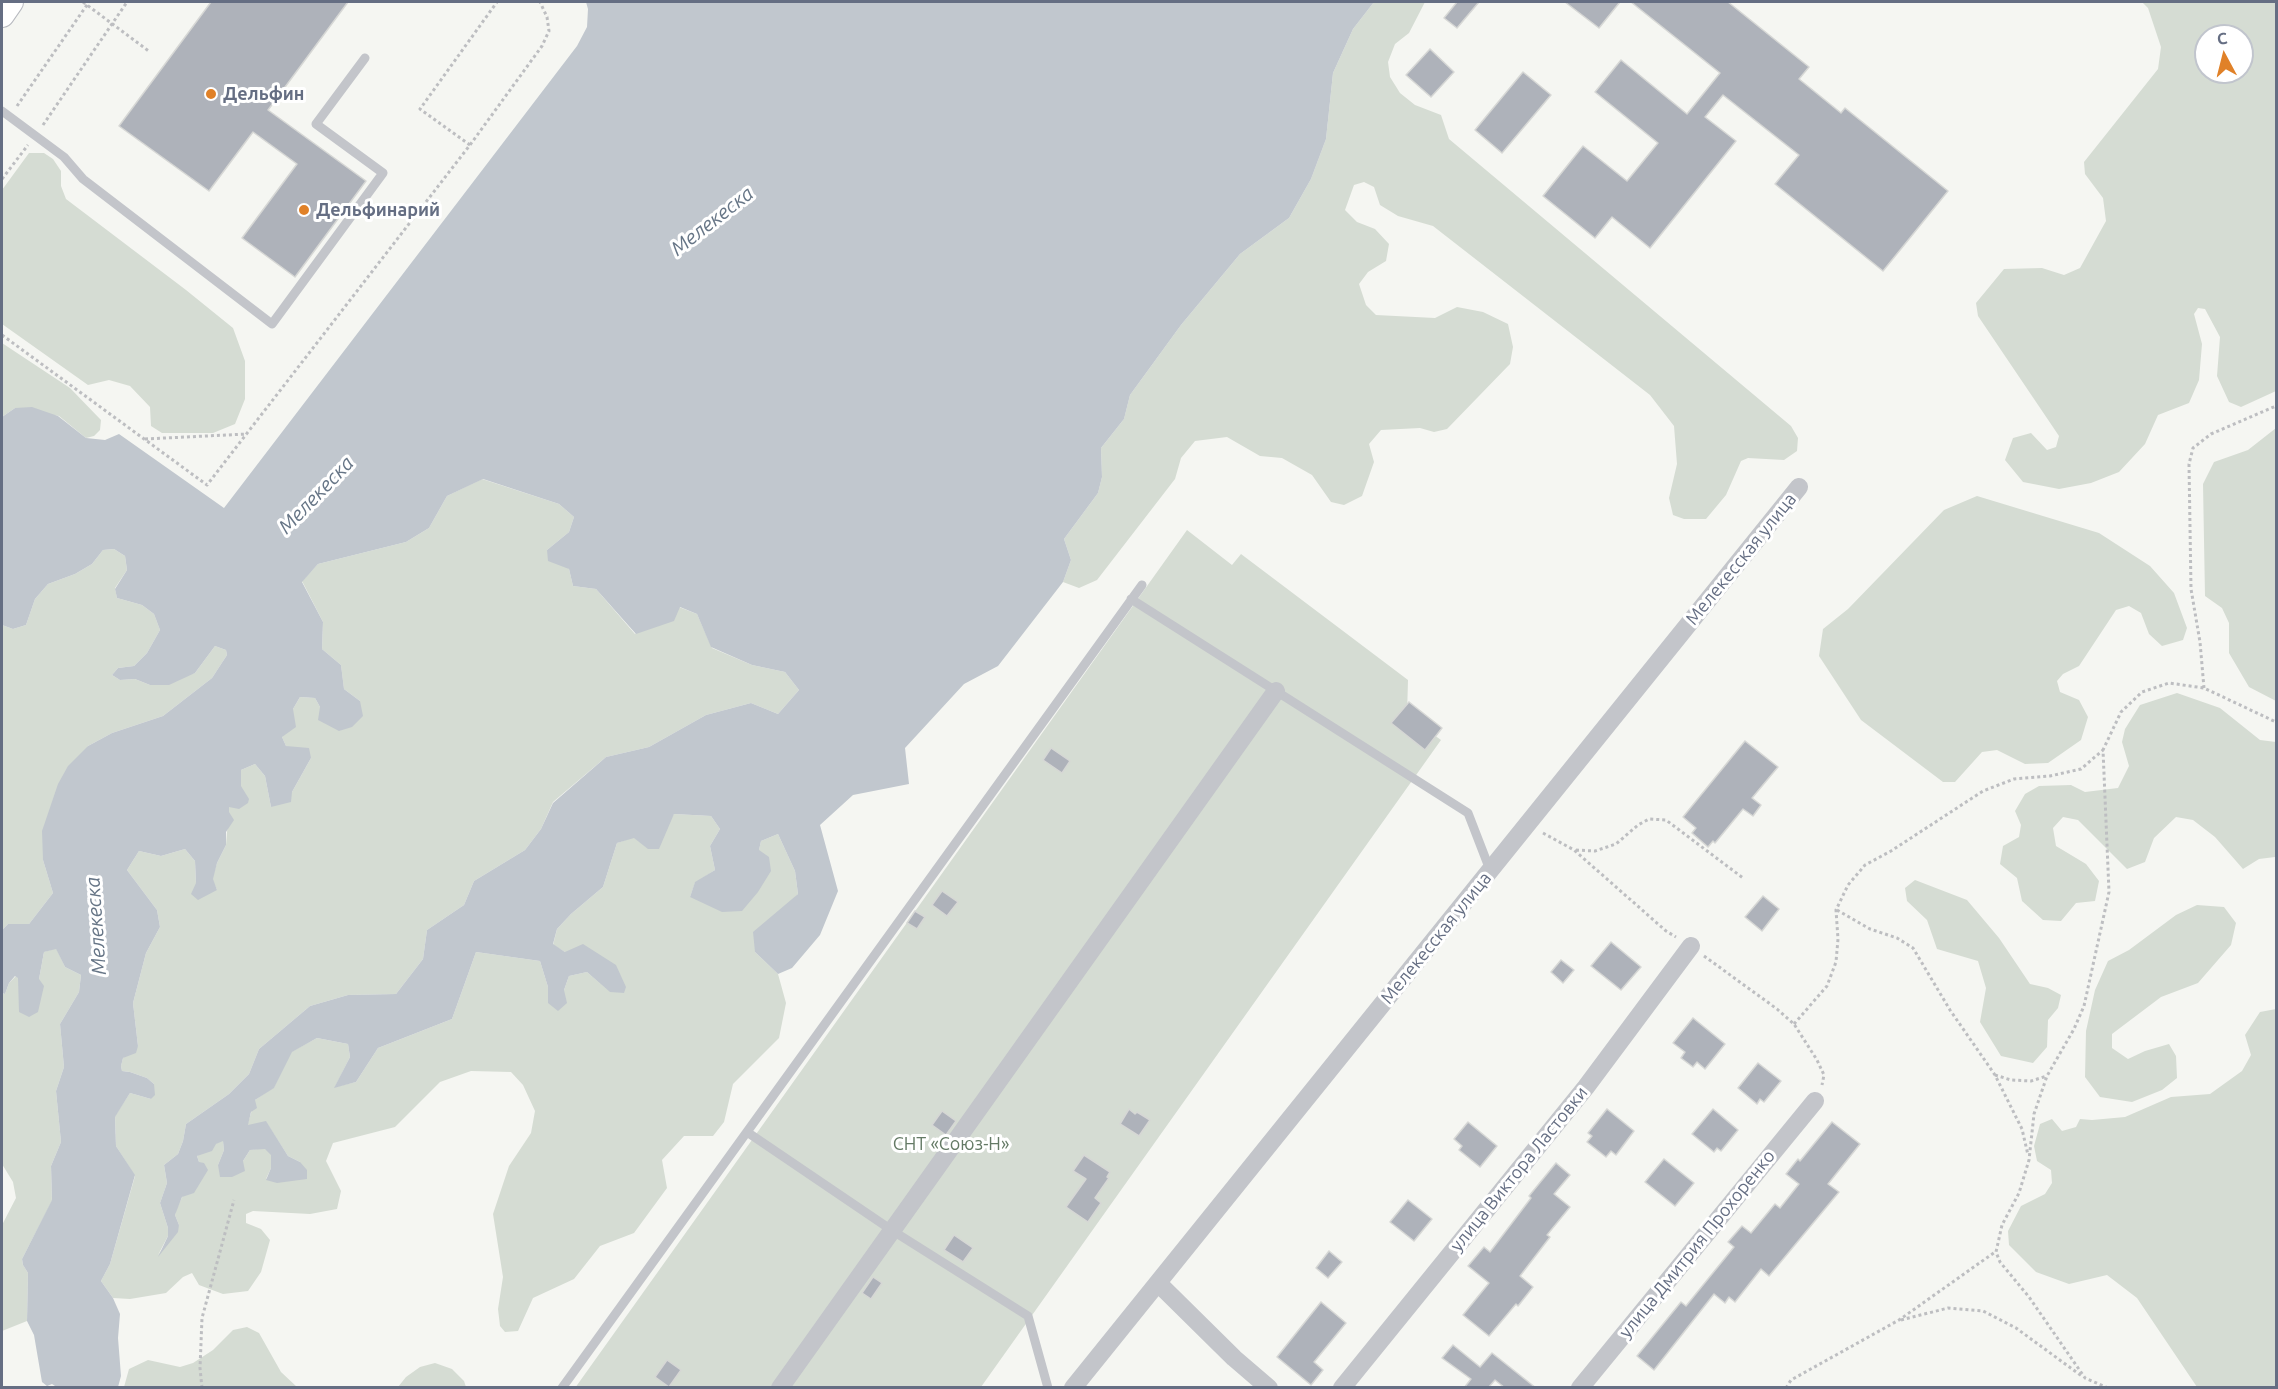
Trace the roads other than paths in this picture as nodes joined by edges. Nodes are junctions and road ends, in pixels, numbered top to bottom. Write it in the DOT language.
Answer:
graph roads {
  1 [pos="11,2"];
  2 [pos="2,15"];
  3 [pos="365,58"];
  4 [pos="6,114"];
  5 [pos="1798,487"];
  6 [pos="1142,585"];
  7 [pos="1131,599"];
  8 [pos="1276,691"];
  9 [pos="1490,871"];
  10 [pos="1691,946"];
  11 [pos="1815,1101"];
  12 [pos="747,1132"];
  13 [pos="893,1231"];
  14 [pos="1158,1283"];
  15 [pos="562,1388"];
  16 [pos="780,1388"];
  17 [pos="1048,1388"];
  18 [pos="1073,1388"];
  19 [pos="1269,1388"];
  20 [pos="1342,1388"];
  21 [pos="1580,1388"];
  1 -- 2 [label="main road"];
  3 -- 4 [label="lane"];
  5 -- 9 [label="street, Мелекесская улица"];
  6 -- 7 [label="lane"];
  7 -- 8 [label="lane"];
  7 -- 12 [label="lane"];
  8 -- 9 [label="lane"];
  8 -- 13 [label="street"];
  9 -- 14 [label="street, Мелекесская улица"];
  10 -- 20 [label="street, улица Виктора Ластовки"];
  11 -- 21 [label="street, улица Дмитрия Прохоренко"];
  12 -- 13 [label="lane"];
  12 -- 15 [label="lane"];
  13 -- 16 [label="street"];
  13 -- 17 [label="lane"];
  14 -- 18 [label="street, Мелекесская улица"];
  14 -- 19 [label="street"];
}
